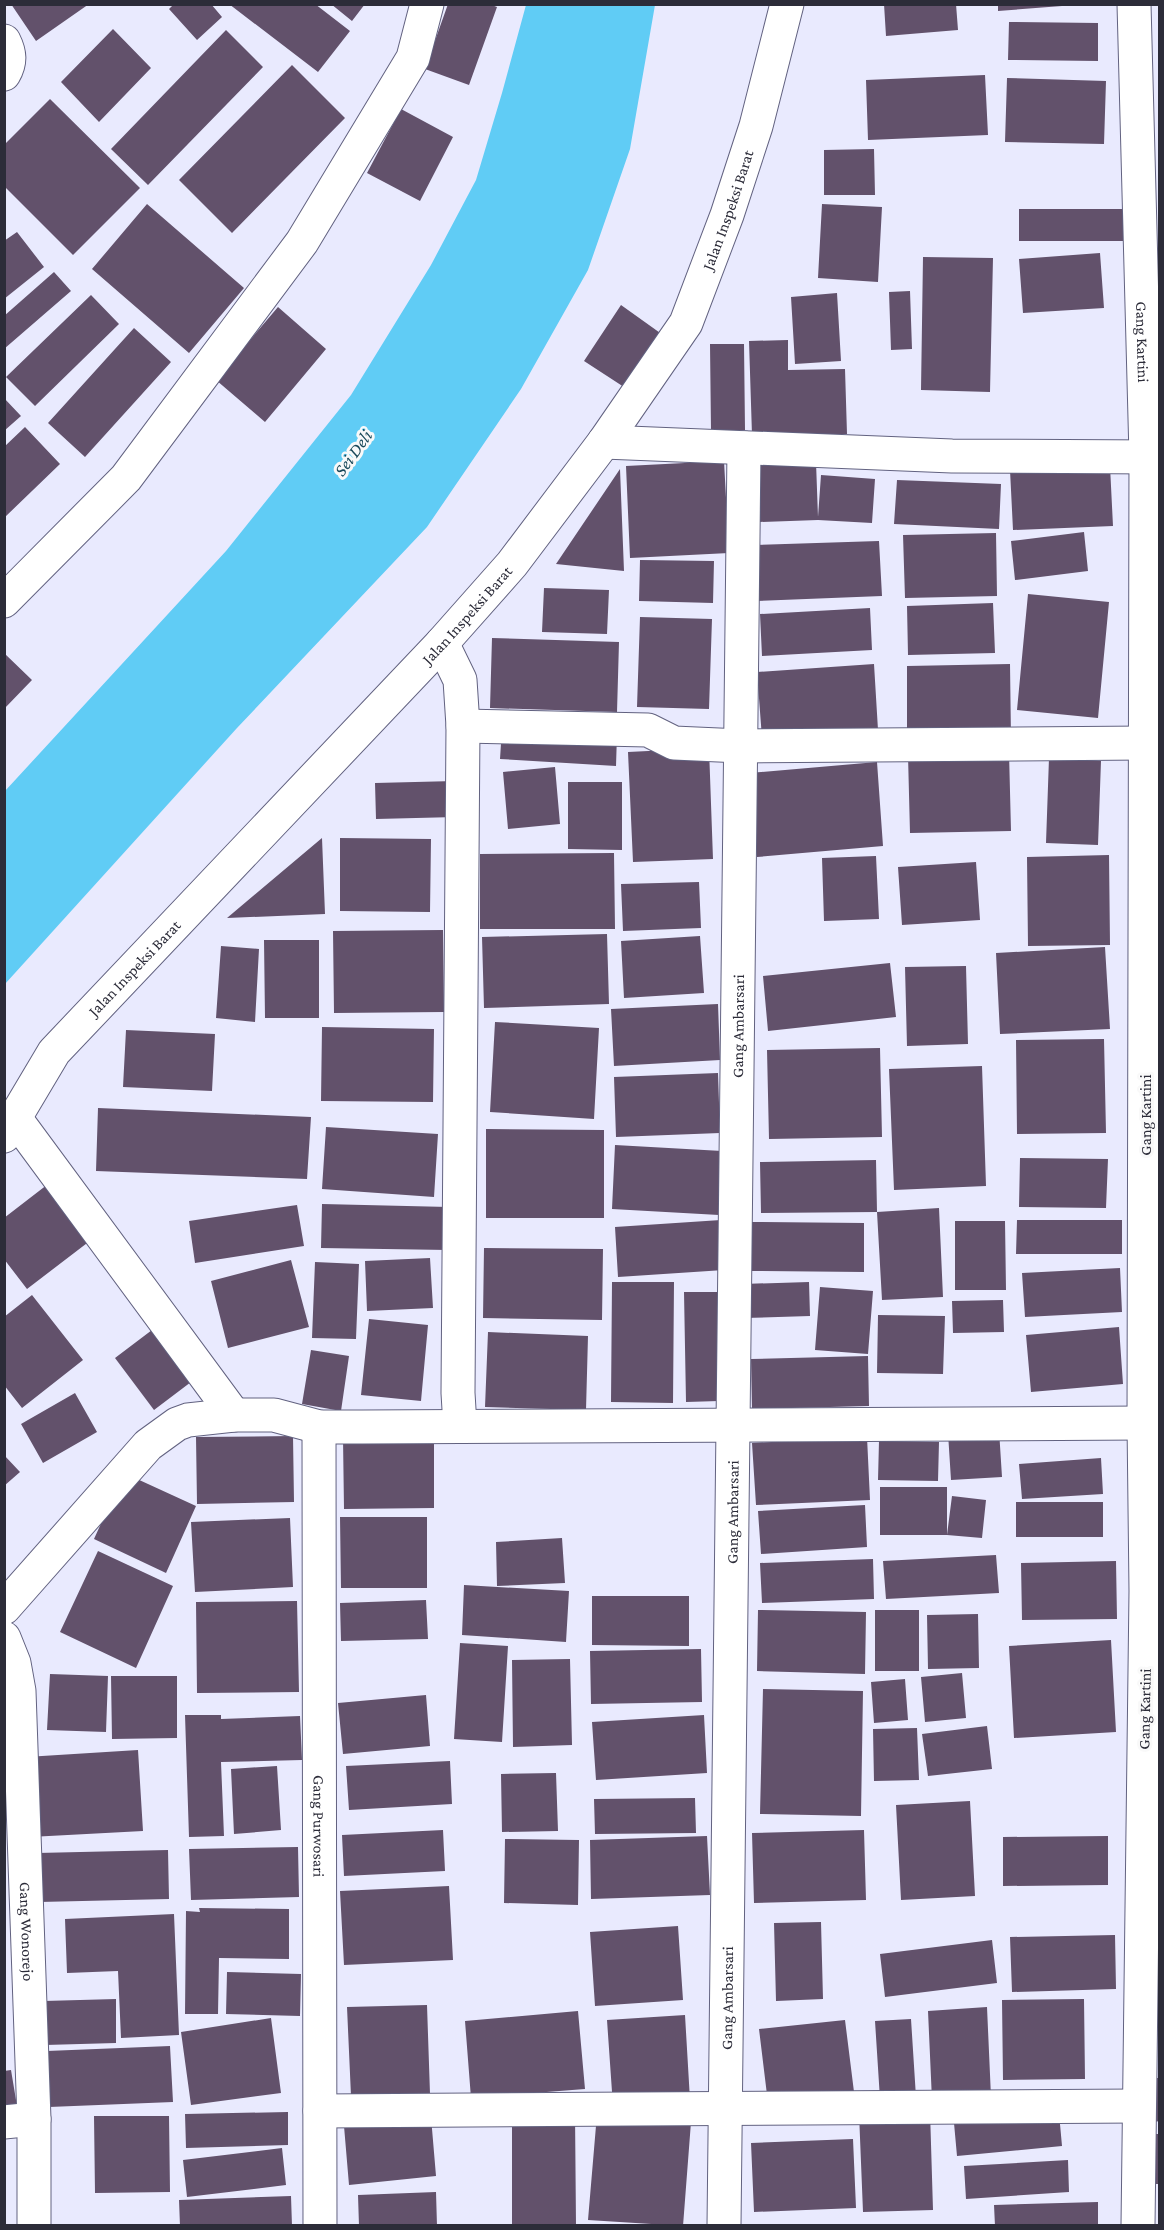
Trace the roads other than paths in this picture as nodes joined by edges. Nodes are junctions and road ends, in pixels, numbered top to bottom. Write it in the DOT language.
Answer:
graph roads {
  1 [pos="428,4"];
  2 [pos="787,4"];
  3 [pos="1134,4"];
  4 [pos="4,41"];
  5 [pos="4,74"];
  6 [pos="604,442"];
  7 [pos="744,448"];
  8 [pos="1153,456"];
  9 [pos="4,601"];
  10 [pos="442,643"];
  11 [pos="463,726"];
  12 [pos="1146,743"];
  13 [pos="741,746"];
  14 [pos="10,1127"];
  15 [pos="234,1415"];
  16 [pos="1144,1423"];
  17 [pos="319,1426"];
  18 [pos="460,1426"];
  19 [pos="732,1426"];
  20 [pos="1153,1591"];
  21 [pos="4,1608"];
  22 [pos="4,1638"];
  23 [pos="1138,2106"];
  24 [pos="725,2109"];
  25 [pos="320,2111"];
  26 [pos="19,2120"];
  27 [pos="34,2226"];
  28 [pos="320,2226"];
  29 [pos="724,2226"];
  30 [pos="1138,2226"];
  1 -- 9 [label="street"];
  2 -- 6 [label="street, Jalan Inspeksi Barat"];
  3 -- 8 [label="street, Gang Kartini"];
  4 -- 5 [label="street"];
  6 -- 7 [label="street"];
  6 -- 10 [label="street, Jalan Inspeksi Barat"];
  7 -- 8 [label="street"];
  7 -- 13 [label="street, Gang Ambarsari"];
  8 -- 12 [label="street, Gang Kartini"];
  10 -- 11 [label="street"];
  10 -- 14 [label="street, Jalan Inspeksi Barat"];
  11 -- 13 [label="street"];
  11 -- 18 [label="street"];
  12 -- 13 [label="street"];
  12 -- 16 [label="street, Gang Kartini"];
  13 -- 19 [label="street, Gang Ambarsari"];
  14 -- 15 [label="street"];
  15 -- 17 [label="street"];
  15 -- 21 [label="street"];
  16 -- 19 [label="street"];
  16 -- 20 [label="street, Gang Kartini"];
  17 -- 18 [label="street"];
  17 -- 25 [label="street, Gang Purwosari"];
  18 -- 19 [label="street"];
  19 -- 24 [label="street, Gang Ambarsari"];
  20 -- 23 [label="street, Gang Kartini"];
  22 -- 26 [label="street, Gang Wonorejo"];
  23 -- 24 [label="street"];
  23 -- 30 [label="street, Gang Kartini"];
  24 -- 25 [label="street"];
  24 -- 29 [label="street, Gang Ambarsari"];
  25 -- 28 [label="street, Gang Purwosari"];
  26 -- 27 [label="street, Gang Wonorejo"];
}
